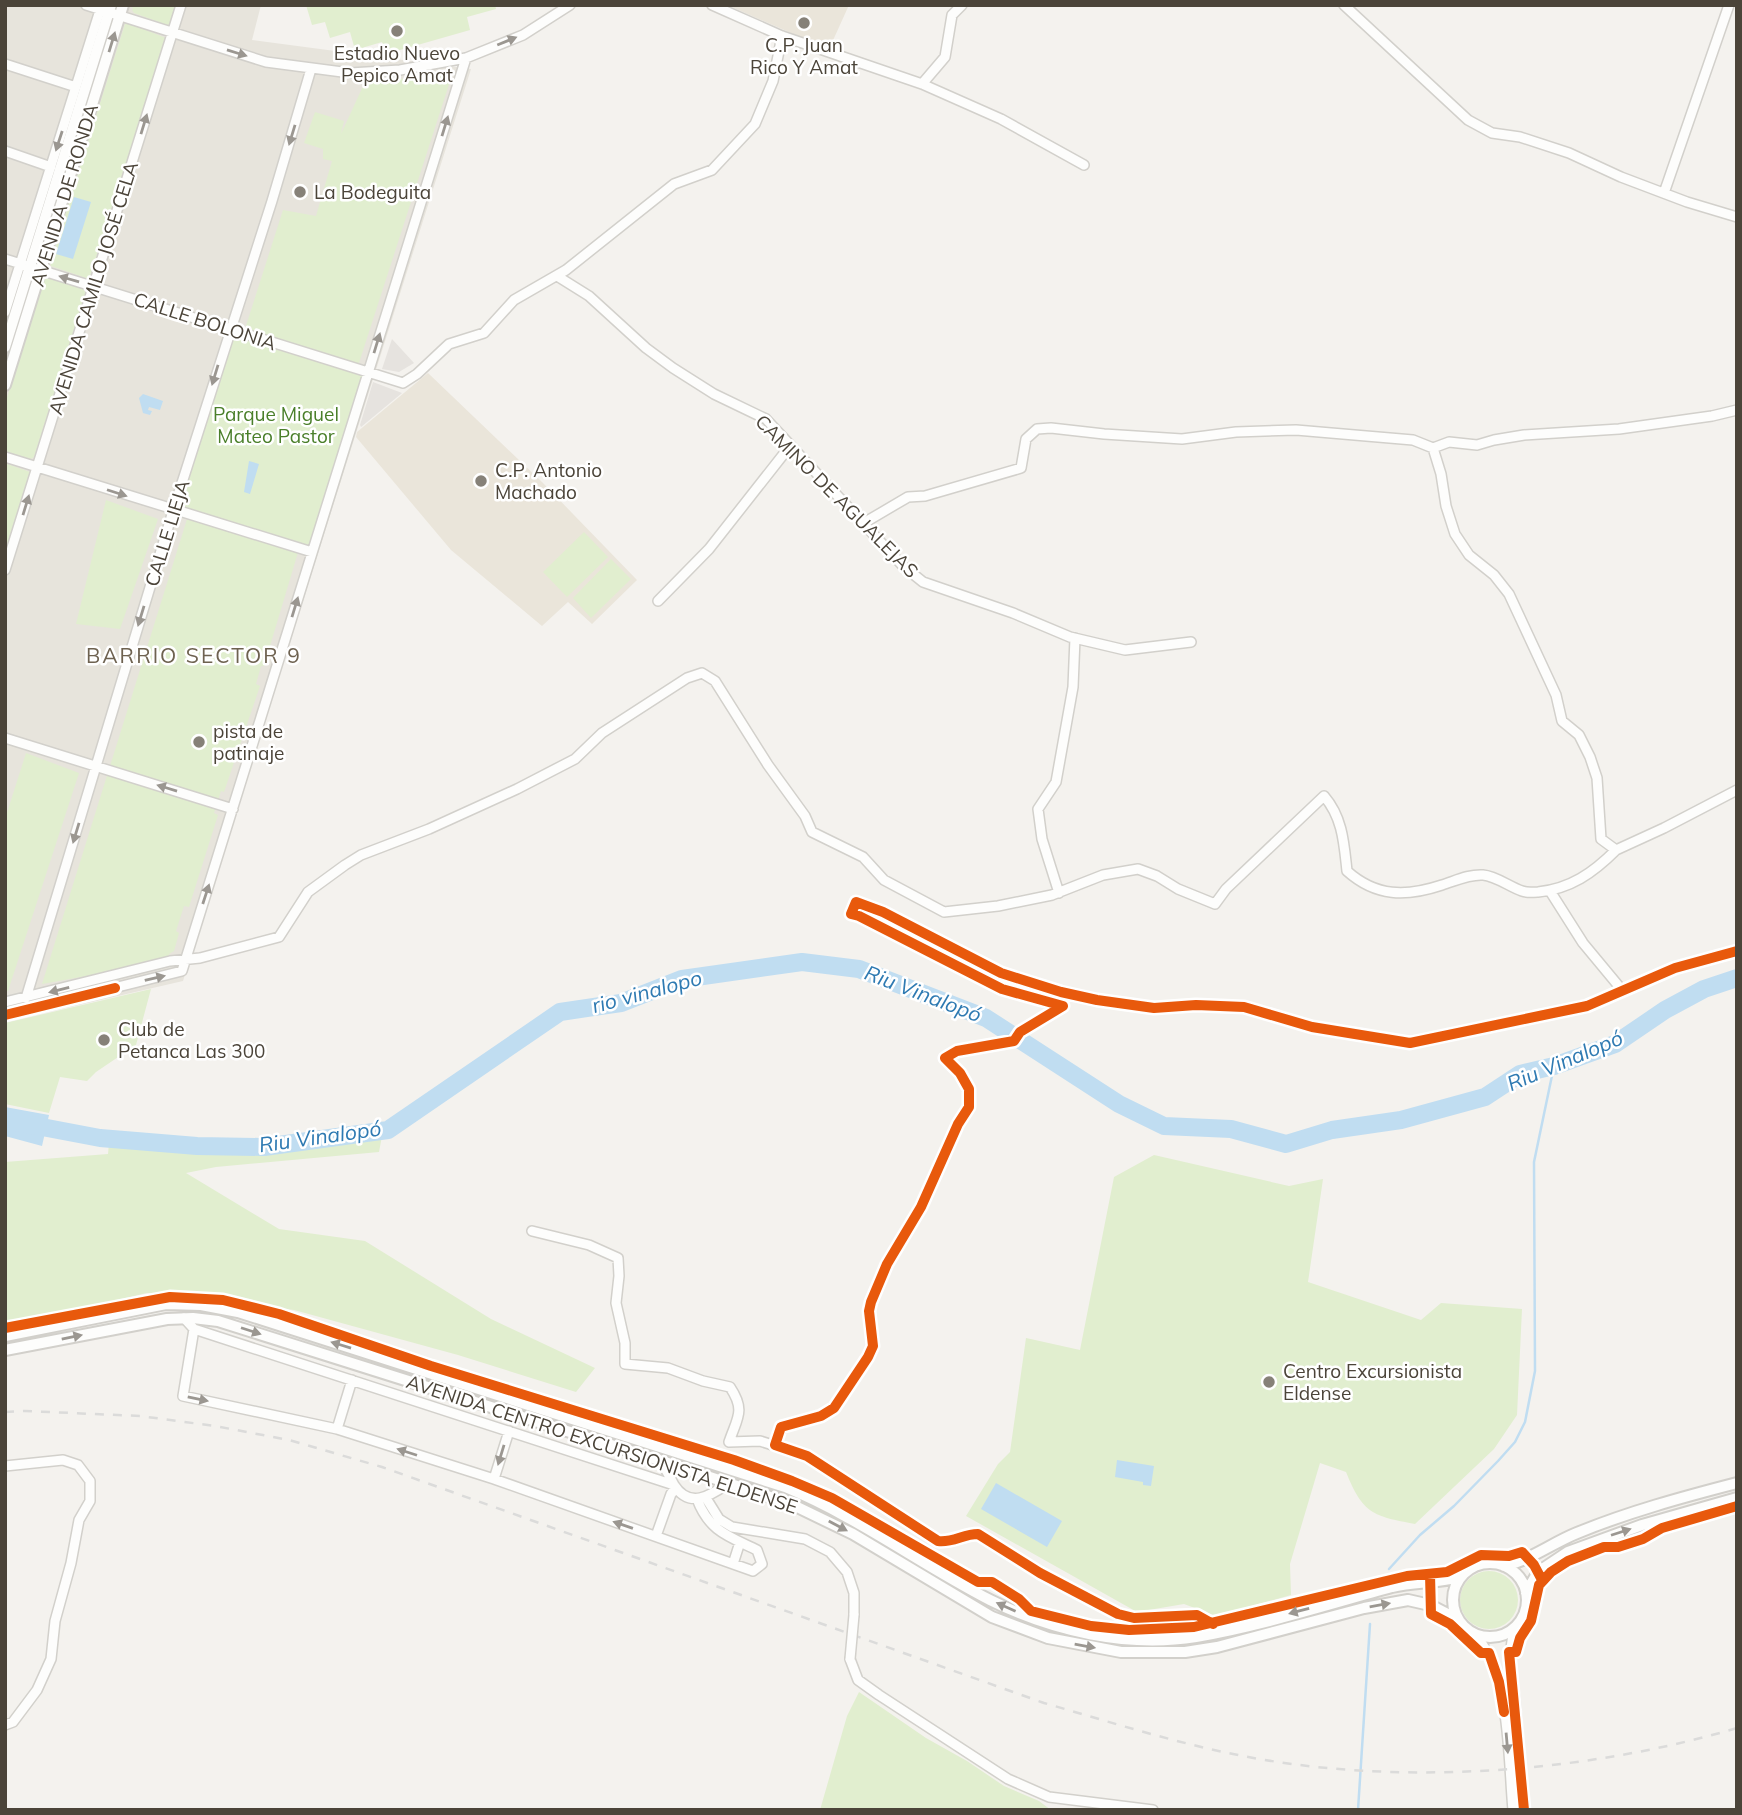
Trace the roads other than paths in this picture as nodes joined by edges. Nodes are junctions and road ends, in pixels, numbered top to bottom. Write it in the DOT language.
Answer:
graph roads {
  1 [pos="86,5"];
  2 [pos="181,5"];
  3 [pos="570,5"];
  4 [pos="712,5"];
  5 [pos="962,5"];
  6 [pos="1344,5"];
  7 [pos="1729,5"];
  8 [pos="111,9"];
  9 [pos="172,33"];
  10 [pos="782,36"];
  11 [pos="467,58"];
  12 [pos="5,64"];
  13 [pos="312,69"];
  14 [pos="922,84"];
  15 [pos="76,87"];
  16 [pos="5,151"];
  17 [pos="1084,165"];
  18 [pos="51,167"];
  19 [pos="1664,193"];
  20 [pos="1737,217"];
  21 [pos="5,259"];
  22 [pos="31,267"];
  23 [pos="557,276"];
  24 [pos="94,286"];
  25 [pos="5,312"];
  26 [pos="230,328"];
  27 [pos="5,347"];
  28 [pos="368,373"];
  29 [pos="5,385"];
  30 [pos="1737,410"];
  31 [pos="790,446"];
  32 [pos="1433,448"];
  33 [pos="5,457"];
  34 [pos="37,467"];
  35 [pos="173,511"];
  36 [pos="862,524"];
  37 [pos="312,552"];
  38 [pos="5,570"];
  39 [pos="658,601"];
  40 [pos="1075,638"];
  41 [pos="1191,642"];
  42 [pos="5,738"];
  43 [pos="96,766"];
  44 [pos="1737,790"];
  45 [pos="233,809"];
  46 [pos="1616,850"];
  47 [pos="1550,891"];
  48 [pos="1059,892"];
  49 [pos="185,959"];
  50 [pos="1622,990"];
  51 [pos="26,998"];
  52 [pos="5,1002"];
  53 [pos="5,1014"];
  54 [pos="532,1231"];
  55 [pos="184,1318"];
  56 [pos="194,1329"];
  57 [pos="5,1336"];
  58 [pos="5,1350"];
  59 [pos="352,1380"];
  60 [pos="337,1429"];
  61 [pos="509,1431"];
  62 [pos="659,1460"];
  63 [pos="5,1466"];
  64 [pos="494,1479"];
  65 [pos="729,1483"];
  66 [pos="1737,1483"];
  67 [pos="675,1486"];
  68 [pos="701,1498"];
  69 [pos="1737,1498"];
  70 [pos="656,1536"];
  71 [pos="740,1542"];
  72 [pos="733,1564"];
  73 [pos="1504,1566"];
  74 [pos="1461,1577"];
  75 [pos="1526,1593"];
  76 [pos="1459,1620"];
  77 [pos="1514,1628"];
  78 [pos="1220,1632"];
  79 [pos="1473,1633"];
  80 [pos="5,1725"];
  81 [pos="1153,1810"];
  82 [pos="1513,1810"];
  83 [pos="1524,1810"];
  1 -- 8 [label="street"];
  2 -- 9 [label="street, AVENIDA CAMILO JOSÉ CELA"];
  11 -- 3 [label="street, one-way"];
  4 -- 10 [label="street"];
  5 -- 14 [label="street"];
  6 -- 19 [label="street"];
  7 -- 19 [label="street"];
  8 -- 9 [label="street"];
  8 -- 15 [label="street, AVENIDA DE RONDA"];
  8 -- 22 [label="street, AVENIDA DE RONDA"];
  9 -- 13 [label="street, one-way"];
  24 -- 9 [label="street, AVENIDA CAMILO JOSÉ CELA, one-way"];
  10 -- 14 [label="street"];
  10 -- 23 [label="street"];
  11 -- 13 [label="street"];
  28 -- 11 [label="street, one-way"];
  12 -- 15 [label="street"];
  13 -- 26 [label="street, CALLE LIEJA, one-way"];
  14 -- 17 [label="street"];
  15 -- 18 [label="street, AVENIDA DE RONDA, one-way"];
  16 -- 18 [label="street"];
  18 -- 22 [label="street, AVENIDA DE RONDA"];
  19 -- 20 [label="street"];
  21 -- 22 [label="street, CALLE BOLONIA"];
  24 -- 22 [label="street, CALLE BOLONIA, one-way"];
  22 -- 25 [label="street, AVENIDA DE RONDA"];
  22 -- 27 [label="street, AVENIDA DE RONDA"];
  22 -- 29 [label="street, AVENIDA DE RONDA"];
  23 -- 28 [label="street, CALLE BOLONIA"];
  23 -- 31 [label="street, CAMINO DE AGUALEJAS"];
  24 -- 26 [label="street, CALLE BOLONIA"];
  24 -- 34 [label="street, AVENIDA CAMILO JOSÉ CELA"];
  26 -- 28 [label="street, CALLE BOLONIA"];
  26 -- 35 [label="street, CALLE LIEJA, one-way"];
  28 -- 37 [label="street"];
  30 -- 32 [label="street"];
  31 -- 36 [label="street, CAMINO DE AGUALEJAS"];
  31 -- 39 [label="street"];
  32 -- 36 [label="street"];
  32 -- 46 [label="street"];
  33 -- 34 [label="street"];
  34 -- 35 [label="street, one-way"];
  38 -- 34 [label="street, AVENIDA CAMILO JOSÉ CELA, one-way"];
  35 -- 37 [label="street"];
  35 -- 43 [label="street, CALLE LIEJA, one-way"];
  36 -- 40 [label="street, CAMINO DE AGUALEJAS"];
  45 -- 37 [label="street, one-way"];
  40 -- 41 [label="street, CAMINO DE AGUALEJAS"];
  40 -- 48 [label="street"];
  42 -- 43 [label="street"];
  45 -- 43 [label="street, one-way"];
  43 -- 51 [label="street, CALLE LIEJA, one-way"];
  44 -- 46 [label="street"];
  49 -- 45 [label="street, one-way"];
  46 -- 47 [label="street"];
  47 -- 48 [label="street"];
  47 -- 50 [label="street"];
  48 -- 49 [label="street"];
  49 -- 51 [label="street, one-way"];
  53 -- 49 [label="street, one-way"];
  51 -- 52 [label="street"];
  54 -- 78 [label="street"];
  55 -- 56 [label="street"];
  58 -- 55 [label="street, AVENIDA CENTRO EXCURSIONISTA ELDENSE, one-way"];
  55 -- 62 [label="street, AVENIDA CENTRO EXCURSIONISTA ELDENSE, one-way"];
  56 -- 59 [label="street"];
  56 -- 60 [label="street, one-way"];
  78 -- 57 [label="street, AVENIDA CENTRO EXCURSIONISTA ELDENSE, one-way"];
  59 -- 60 [label="street"];
  59 -- 61 [label="street"];
  64 -- 60 [label="street, one-way"];
  61 -- 64 [label="street, one-way"];
  61 -- 67 [label="street"];
  62 -- 65 [label="street, AVENIDA CENTRO EXCURSIONISTA ELDENSE"];
  62 -- 67 [label="street"];
  63 -- 80 [label="street"];
  70 -- 64 [label="street, one-way"];
  65 -- 68 [label="street"];
  65 -- 76 [label="street, AVENIDA CENTRO EXCURSIONISTA ELDENSE, one-way"];
  66 -- 73 [label="street"];
  67 -- 68 [label="street"];
  67 -- 70 [label="street"];
  68 -- 71 [label="street"];
  68 -- 81 [label="street, bridge"];
  75 -- 69 [label="street, one-way"];
  70 -- 72 [label="street"];
  71 -- 72 [label="street"];
  71 -- 72 [label="street"];
  73 -- 74 [label="street"];
  73 -- 75 [label="street"];
  74 -- 76 [label="street"];
  74 -- 78 [label="street, AVENIDA CENTRO EXCURSIONISTA ELDENSE, one-way"];
  75 -- 77 [label="street"];
  76 -- 79 [label="street"];
  77 -- 79 [label="street"];
  77 -- 83 [label="street"];
  79 -- 82 [label="street, one-way"];
}
